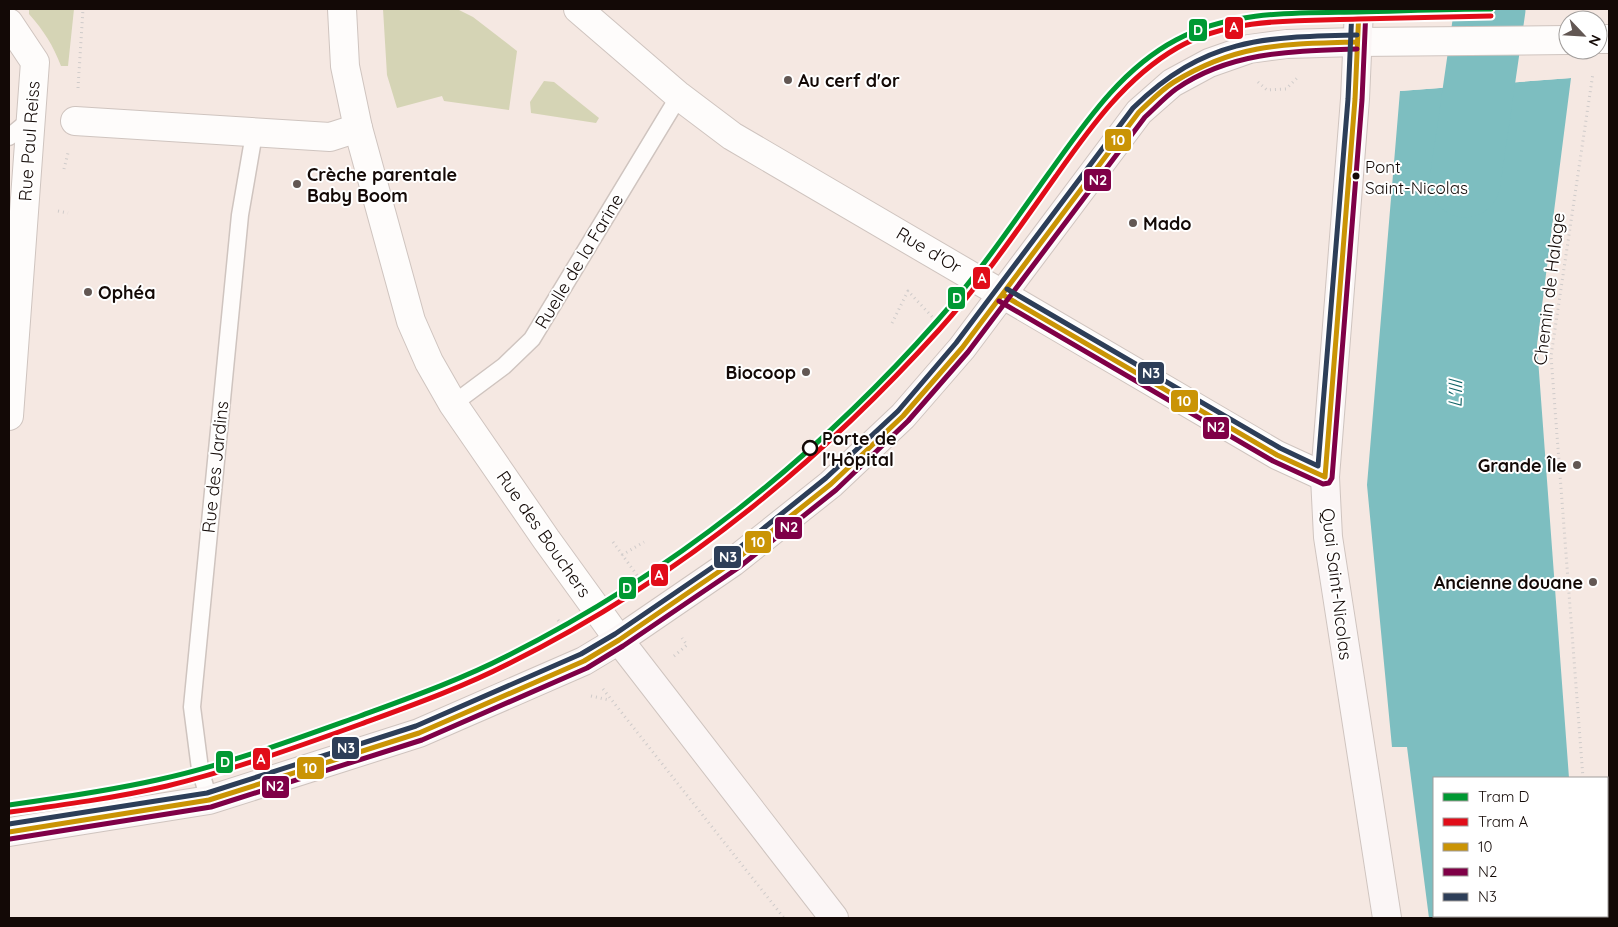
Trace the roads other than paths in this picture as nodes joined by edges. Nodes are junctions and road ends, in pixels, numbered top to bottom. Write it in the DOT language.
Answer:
graph roads {
  1 [pos="342,9"];
  2 [pos="578,9"];
  3 [pos="1359,9"];
  4 [pos="9,23"];
  5 [pos="1558,40"];
  6 [pos="1358,42"];
  7 [pos="679,96"];
  8 [pos="31,119"];
  9 [pos="75,121"];
  10 [pos="358,128"];
  11 [pos="254,134"];
  12 [pos="9,137"];
  13 [pos="1003,294"];
  14 [pos="454,404"];
  15 [pos="9,416"];
  16 [pos="1325,477"];
  17 [pos="619,640"];
  18 [pos="209,800"];
  19 [pos="9,832"];
  20 [pos="834,918"];
  21 [pos="1387,918"];
  1 -- 10 [label="street, Rue des Bouchers"];
  2 -- 7 [label="street, Rue d'Or"];
  3 -- 6 [label="street, Quai Saint-Nicolas"];
  4 -- 8 [label="street, Rue Paul Reiss"];
  5 -- 6 [label="street"];
  6 -- 13 [label="street"];
  6 -- 16 [label="street, Quai Saint-Nicolas"];
  7 -- 13 [label="street, Rue d'Or"];
  7 -- 14 [label="lane, Ruelle de la Farine"];
  8 -- 12 [label="lane"];
  8 -- 15 [label="street, Rue Paul Reiss"];
  9 -- 11 [label="street"];
  10 -- 11 [label="street"];
  10 -- 14 [label="street, Rue des Bouchers"];
  11 -- 18 [label="lane, Rue des Jardins"];
  13 -- 16 [label="street, Rue d'Or"];
  13 -- 17 [label="street"];
  14 -- 17 [label="street, Rue des Bouchers"];
  16 -- 21 [label="street, Quai Saint-Nicolas"];
  17 -- 18 [label="street"];
  17 -- 20 [label="street, Rue des Bouchers"];
  18 -- 19 [label="street"];
}
